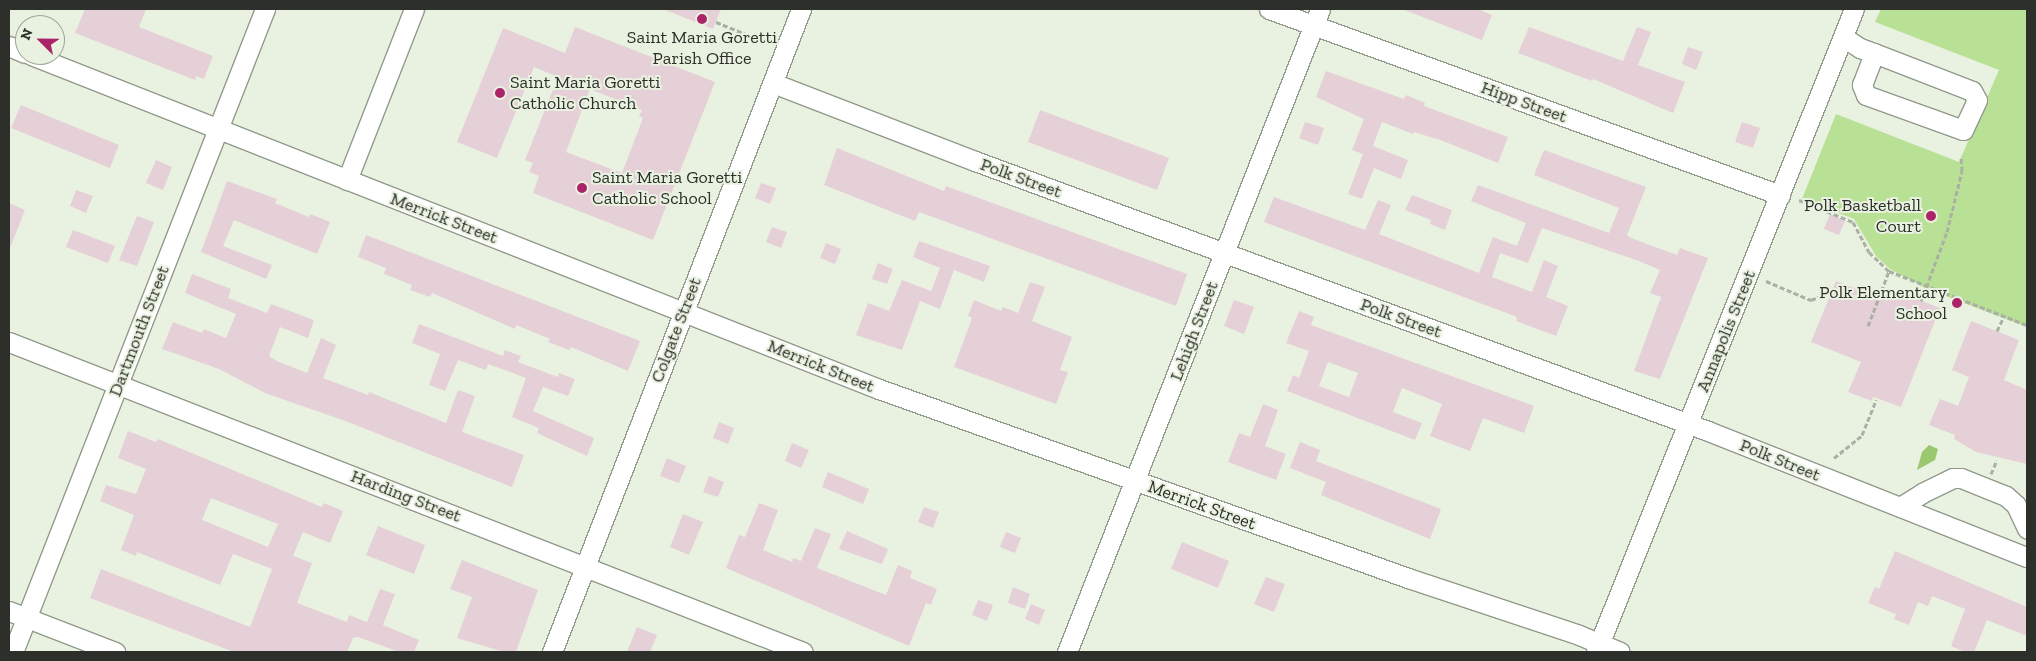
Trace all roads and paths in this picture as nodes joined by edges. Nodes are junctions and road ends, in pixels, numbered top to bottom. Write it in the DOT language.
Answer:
graph roads {
  1 [pos="265,9"];
  2 [pos="414,9"];
  3 [pos="802,9"];
  4 [pos="1269,9"];
  5 [pos="1854,9"];
  6 [pos="1316,17"];
  7 [pos="716,22"];
  8 [pos="1843,37"];
  9 [pos="758,39"];
  10 [pos="1874,53"];
  11 [pos="56,65"];
  12 [pos="773,83"];
  13 [pos="218,129"];
  14 [pos="1961,157"];
  15 [pos="347,180"];
  16 [pos="1780,195"];
  17 [pos="1799,200"];
  18 [pos="1224,253"];
  19 [pos="1889,271"];
  20 [pos="1766,281"];
  21 [pos="1928,287"];
  22 [pos="1818,297"];
  23 [pos="1921,301"];
  24 [pos="683,311"];
  25 [pos="2004,316"];
  26 [pos="2027,325"];
  27 [pos="1868,326"];
  28 [pos="1997,331"];
  29 [pos="9,342"];
  30 [pos="119,384"];
  31 [pos="1876,400"];
  32 [pos="1689,424"];
  33 [pos="1834,458"];
  34 [pos="1997,460"];
  35 [pos="1989,479"];
  36 [pos="1135,481"];
  37 [pos="1900,507"];
  38 [pos="2027,529"];
  39 [pos="2027,557"];
  40 [pos="585,566"];
  41 [pos="17,614"];
  42 [pos="1597,648"];
  43 [pos="12,652"];
  44 [pos="115,652"];
  45 [pos="552,652"];
  46 [pos="803,652"];
  47 [pos="1067,652"];
  48 [pos="1620,652"];
  1 -- 13 [label="street, Dartmouth Street"];
  2 -- 15 [label="street"];
  3 -- 12 [label="street, Colgate Street"];
  4 -- 6 [label="street, Hipp Street"];
  5 -- 8 [label="street, Annapolis Street"];
  6 -- 16 [label="street, Hipp Street"];
  6 -- 18 [label="street, Lehigh Street"];
  7 -- 9 [label="path"];
  8 -- 10 [label="street"];
  8 -- 16 [label="street, Annapolis Street"];
  10 -- 10 [label="street"];
  11 -- 13 [label="street, Merrick Street"];
  12 -- 18 [label="street, Polk Street"];
  12 -- 24 [label="street, Colgate Street"];
  13 -- 15 [label="street, Merrick Street"];
  13 -- 30 [label="street, Dartmouth Street"];
  14 -- 21 [label="path"];
  15 -- 24 [label="street, Merrick Street"];
  16 -- 32 [label="street, Annapolis Street"];
  17 -- 19 [label="path"];
  18 -- 32 [label="street, Polk Street"];
  18 -- 36 [label="street, Lehigh Street"];
  19 -- 21 [label="path"];
  19 -- 27 [label="path"];
  20 -- 22 [label="path"];
  21 -- 23 [label="path"];
  21 -- 25 [label="path"];
  24 -- 36 [label="street, Merrick Street"];
  24 -- 40 [label="street, Colgate Street"];
  25 -- 26 [label="path"];
  25 -- 28 [label="path"];
  29 -- 30 [label="street, Harding Street"];
  30 -- 40 [label="street, Harding Street"];
  30 -- 41 [label="street, Dartmouth Street"];
  31 -- 33 [label="path"];
  32 -- 37 [label="street, Polk Street"];
  32 -- 42 [label="street, Annapolis Street"];
  34 -- 35 [label="path"];
  36 -- 42 [label="street, Merrick Street"];
  36 -- 47 [label="street, Lehigh Street"];
  37 -- 38 [label="street"];
  37 -- 39 [label="street, Polk Street"];
  40 -- 45 [label="street, Colgate Street"];
  40 -- 46 [label="street, Harding Street"];
  41 -- 43 [label="street, Dartmouth Street"];
  41 -- 44 [label="street"];
  42 -- 48 [label="street, Merrick Street"];
}
